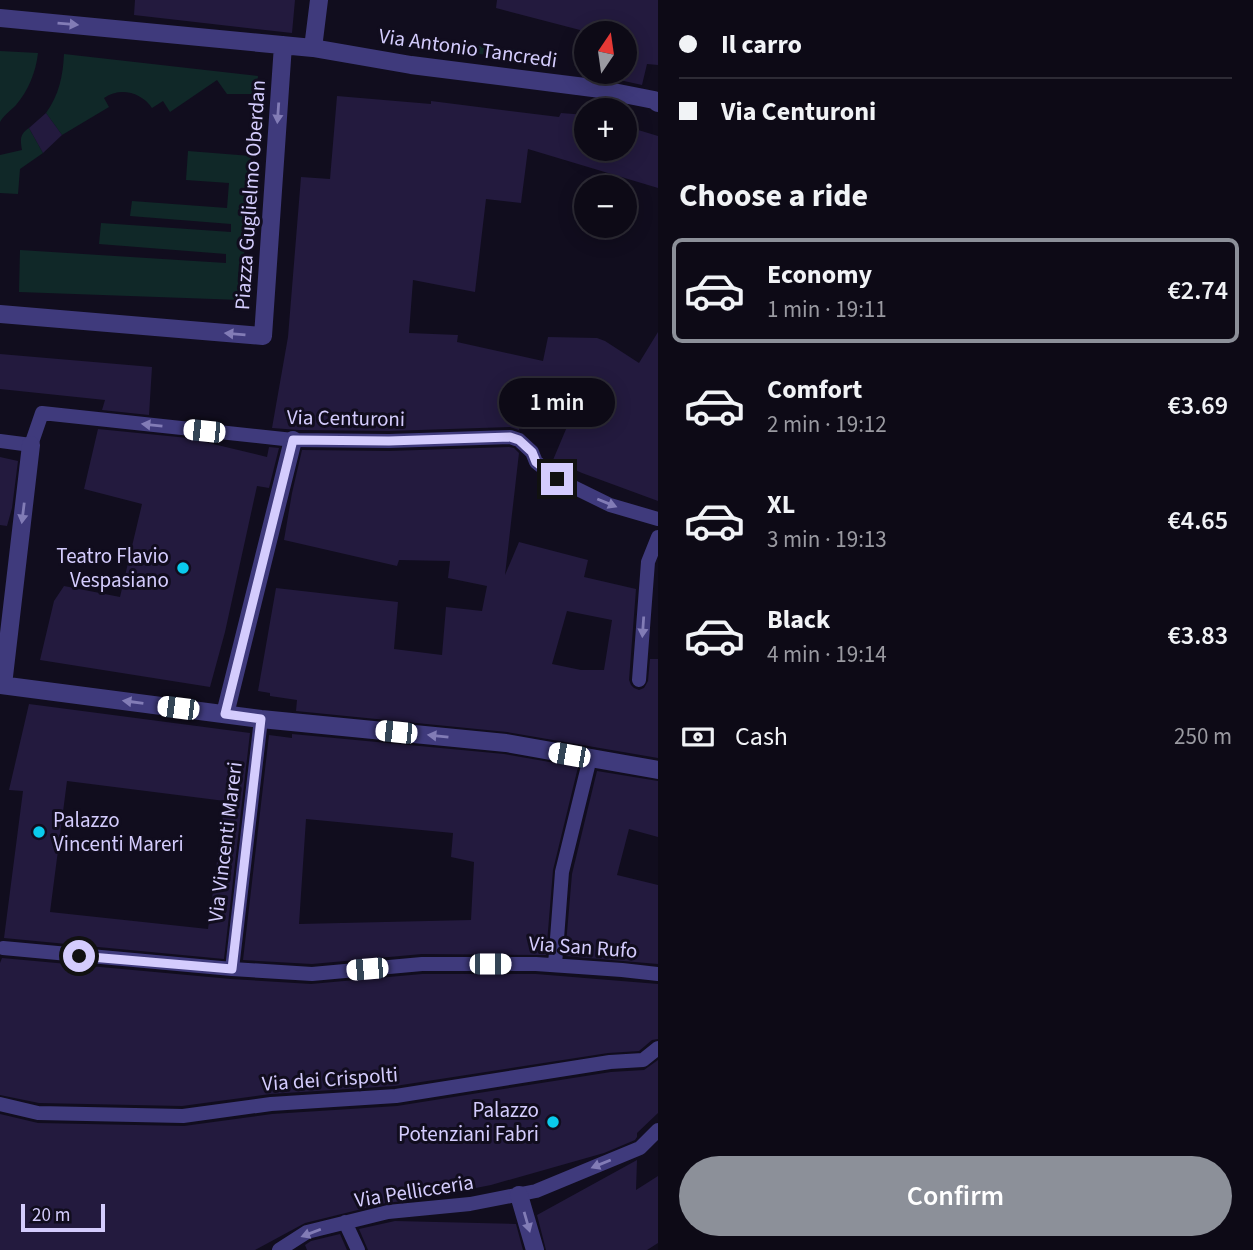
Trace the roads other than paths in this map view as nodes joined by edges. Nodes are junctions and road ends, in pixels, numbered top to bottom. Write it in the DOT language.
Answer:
graph roads {
  1 [pos="319,0"];
  2 [pos="0,18"];
  3 [pos="283,45"];
  4 [pos="313,48"];
  5 [pos="657,100"];
  6 [pos="0,314"];
  7 [pos="293,440"];
  8 [pos="0,441"];
  9 [pos="31,445"];
  10 [pos="658,519"];
  11 [pos="658,537"];
  12 [pos="639,680"];
  13 [pos="1,685"];
  14 [pos="225,714"];
  15 [pos="261,719"];
  16 [pos="590,758"];
  17 [pos="658,770"];
  18 [pos="3,948"];
  19 [pos="555,965"];
  20 [pos="232,969"];
  21 [pos="658,974"];
  22 [pos="658,1048"];
  23 [pos="0,1104"];
  24 [pos="658,1130"];
  25 [pos="519,1195"];
  26 [pos="345,1223"];
  27 [pos="279,1250"];
  28 [pos="358,1250"];
  29 [pos="535,1250"];
  1 -- 4 [label="street"];
  2 -- 3 [label="street, Via Antonio Tancredi, one-way"];
  3 -- 4 [label="street, Via Antonio Tancredi"];
  3 -- 6 [label="street, Piazza Guglielmo Oberdan, one-way"];
  4 -- 5 [label="street, Via Antonio Tancredi"];
  7 -- 9 [label="lane, Via Centuroni, one-way"];
  7 -- 10 [label="lane, Via Centuroni, one-way"];
  7 -- 14 [label="street"];
  8 -- 9 [label="lane"];
  9 -- 13 [label="street, one-way"];
  11 -- 12 [label="lane, one-way"];
  14 -- 13 [label="street, one-way"];
  14 -- 15 [label="street"];
  16 -- 15 [label="street, one-way"];
  15 -- 20 [label="lane, Via Vincenti Mareri"];
  16 -- 17 [label="street"];
  16 -- 19 [label="lane"];
  18 -- 20 [label="lane, Via San Rufo"];
  19 -- 20 [label="lane, Via San Rufo"];
  19 -- 21 [label="lane, Via San Rufo"];
  22 -- 23 [label="lane, Via dei Crispolti"];
  24 -- 25 [label="lane, Via Pellicceria, one-way"];
  25 -- 26 [label="lane, Via Pellicceria"];
  25 -- 29 [label="street, one-way"];
  26 -- 27 [label="lane, Via Pellicceria, one-way"];
  26 -- 28 [label="lane"];
}
